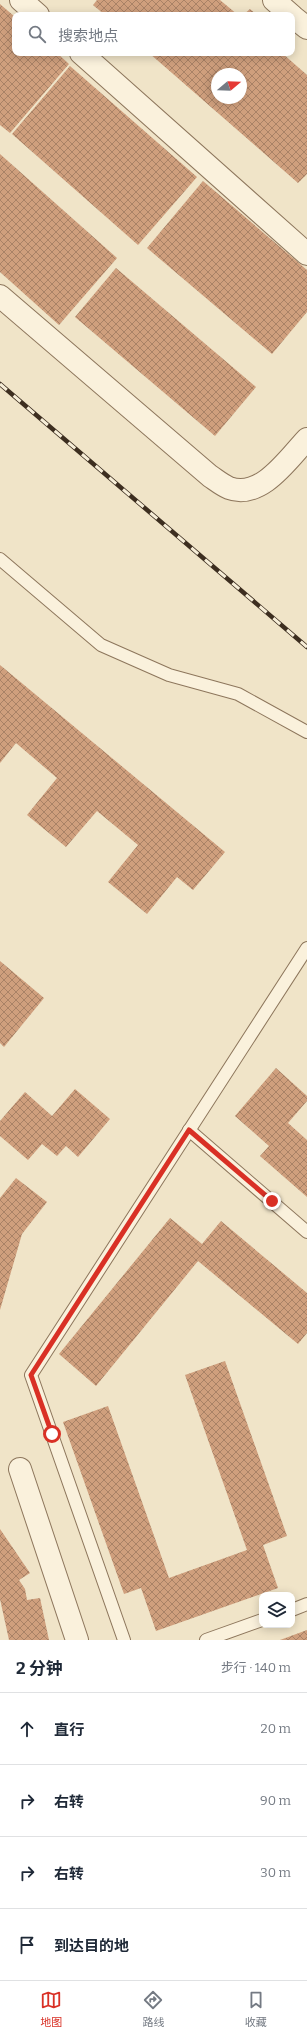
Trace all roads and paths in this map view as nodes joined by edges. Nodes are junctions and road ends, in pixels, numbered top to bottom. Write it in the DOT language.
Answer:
graph roads {
  1 [pos="21,0"];
  2 [pos="274,0"];
  3 [pos="35,12"];
  4 [pos="288,12"];
  5 [pos="295,18"];
  6 [pos="307,28"];
  7 [pos="84,56"];
  8 [pos="307,254"];
  9 [pos="0,296"];
  10 [pos="307,440"];
  11 [pos="0,559"];
  12 [pos="307,732"];
  13 [pos="307,948"];
  14 [pos="189,1130"];
  15 [pos="307,1232"];
  16 [pos="20,1469"];
  17 [pos="307,1604"];
  18 [pos="295,1609"];
  19 [pos="259,1621"];
  20 [pos="78,1640"];
  21 [pos="124,1640"];
  22 [pos="206,1640"];
  1 -- 3 [label="street"];
  2 -- 4 [label="street"];
  5 -- 6 [label="street"];
  7 -- 8 [label="street"];
  9 -- 10 [label="street"];
  11 -- 12 [label="lane"];
  13 -- 14 [label="lane"];
  14 -- 15 [label="lane"];
  14 -- 21 [label="lane"];
  16 -- 20 [label="street"];
  17 -- 18 [label="lane"];
  19 -- 22 [label="lane"];
}
